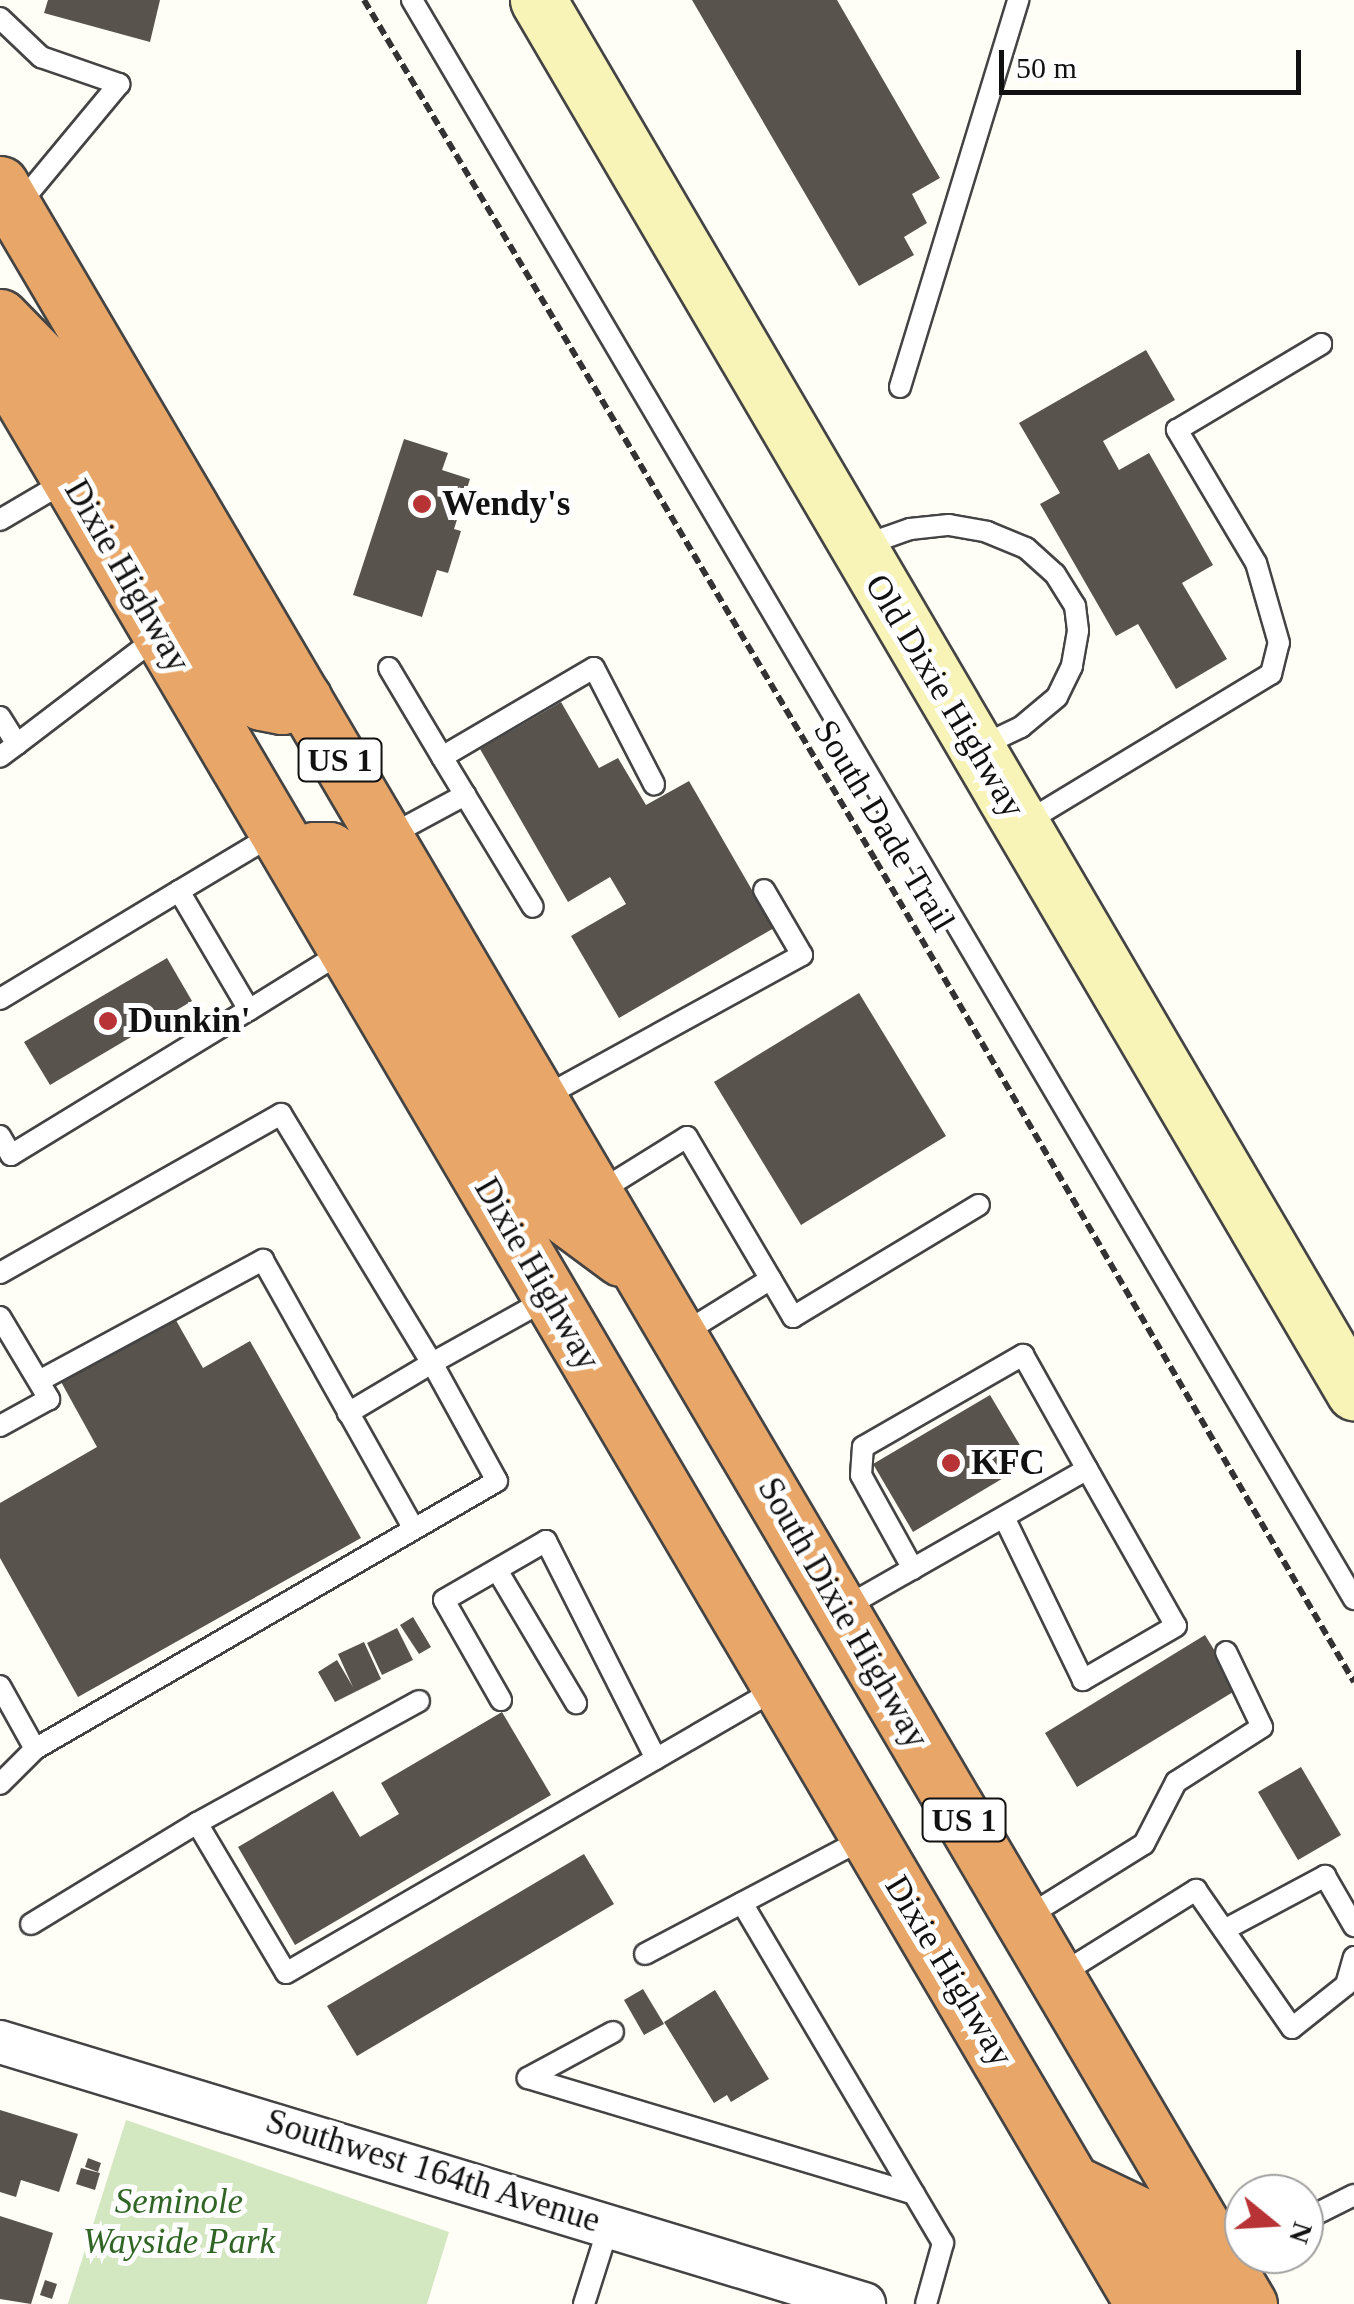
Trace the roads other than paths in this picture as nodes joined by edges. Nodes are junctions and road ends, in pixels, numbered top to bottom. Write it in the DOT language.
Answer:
graph roads {
  1 [pos="412,0"];
  2 [pos="538,0"];
  3 [pos="1018,0"];
  4 [pos="0,18"];
  5 [pos="8,196"];
  6 [pos="0,317"];
  7 [pos="1322,344"];
  8 [pos="0,361"];
  9 [pos="900,387"];
  10 [pos="70,479"];
  11 [pos="0,520"];
  12 [pos="855,548"];
  13 [pos="161,634"];
  14 [pos="389,668"];
  15 [pos="304,699"];
  16 [pos="0,717"];
  17 [pos="976,749"];
  18 [pos="8,751"];
  19 [pos="442,758"];
  20 [pos="654,784"];
  21 [pos="465,795"];
  22 [pos="1022,824"];
  23 [pos="386,838"];
  24 [pos="286,846"];
  25 [pos="764,890"];
  26 [pos="179,891"];
  27 [pos="533,907"];
  28 [pos="347,949"];
  29 [pos="0,998"];
  30 [pos="249,1010"];
  31 [pos="539,1099"];
  32 [pos="0,1136"];
  33 [pos="596,1194"];
  34 [pos="979,1205"];
  35 [pos="0,1272"];
  36 [pos="643,1275"];
  37 [pos="771,1279"];
  38 [pos="551,1297"];
  39 [pos="0,1317"];
  40 [pos="679,1336"];
  41 [pos="432,1363"];
  42 [pos="39,1382"];
  43 [pos="1354,1392"];
  44 [pos="348,1413"];
  45 [pos="0,1426"];
  46 [pos="1087,1469"];
  47 [pos="1004,1517"];
  48 [pos="414,1529"];
  49 [pos="913,1568"];
  50 [pos="497,1570"];
  51 [pos="1354,1599"];
  52 [pos="841,1610"];
  53 [pos="1226,1652"];
  54 [pos="0,1686"];
  55 [pos="780,1687"];
  56 [pos="501,1700"];
  57 [pos="419,1702"];
  58 [pos="576,1704"];
  59 [pos="35,1748"];
  60 [pos="656,1759"];
  61 [pos="0,1784"];
  62 [pos="196,1823"];
  63 [pos="868,1836"];
  64 [pos="742,1903"];
  65 [pos="1023,1920"];
  66 [pos="31,1924"];
  67 [pos="1354,1926"];
  68 [pos="1224,1930"];
  69 [pos="645,1954"];
  70 [pos="1354,1957"];
  71 [pos="1056,1977"];
  72 [pos="613,2032"];
  73 [pos="0,2042"];
  74 [pos="1077,2185"];
  75 [pos="914,2194"];
  76 [pos="1354,2195"];
  77 [pos="1324,2210"];
  78 [pos="609,2225"];
  79 [pos="1229,2280"];
  80 [pos="584,2304"];
  81 [pos="864,2304"];
  82 [pos="926,2304"];
  83 [pos="1143,2304"];
  1 -- 51 [label="lane"];
  2 -- 12 [label="street, Old Dixie Highway"];
  3 -- 9 [label="lane"];
  4 -- 5 [label="lane"];
  5 -- 15 [label="highway, US 1"];
  6 -- 15 [label="highway"];
  7 -- 22 [label="lane"];
  8 -- 10 [label="highway, Dixie Highway / US 1"];
  10 -- 11 [label="lane"];
  10 -- 13 [label="highway, Dixie Highway / US 1"];
  12 -- 17 [label="street, Old Dixie Highway"];
  12 -- 17 [label="lane"];
  13 -- 18 [label="lane"];
  13 -- 24 [label="highway, Dixie Highway / US 1"];
  14 -- 19 [label="lane"];
  15 -- 23 [label="highway, US 1"];
  16 -- 18 [label="lane"];
  17 -- 22 [label="street, Old Dixie Highway"];
  19 -- 20 [label="lane"];
  19 -- 21 [label="lane"];
  21 -- 23 [label="lane"];
  21 -- 27 [label="lane"];
  22 -- 43 [label="street, Old Dixie Highway"];
  23 -- 31 [label="highway, US 1"];
  24 -- 26 [label="lane"];
  24 -- 28 [label="highway, Dixie Highway / US 1"];
  24 -- 36 [label="highway"];
  25 -- 31 [label="lane"];
  26 -- 29 [label="lane"];
  26 -- 30 [label="lane"];
  28 -- 30 [label="lane"];
  28 -- 38 [label="highway, Dixie Highway / US 1"];
  30 -- 32 [label="lane"];
  31 -- 33 [label="highway, US 1"];
  33 -- 36 [label="highway, US 1"];
  33 -- 37 [label="lane"];
  34 -- 37 [label="lane"];
  35 -- 41 [label="lane"];
  36 -- 40 [label="highway, US 1"];
  37 -- 40 [label="lane"];
  38 -- 41 [label="lane"];
  38 -- 55 [label="highway, Dixie Highway / US 1"];
  39 -- 42 [label="lane"];
  40 -- 52 [label="highway, South Dixie Highway / US 1"];
  41 -- 44 [label="lane"];
  41 -- 48 [label="lane"];
  42 -- 44 [label="lane"];
  42 -- 45 [label="lane"];
  44 -- 48 [label="lane"];
  46 -- 47 [label="lane"];
  46 -- 47 [label="lane"];
  46 -- 49 [label="lane"];
  47 -- 49 [label="lane"];
  48 -- 59 [label="lane"];
  49 -- 52 [label="lane"];
  50 -- 56 [label="lane"];
  50 -- 58 [label="lane"];
  50 -- 60 [label="lane"];
  52 -- 65 [label="highway, South Dixie Highway / US 1"];
  53 -- 65 [label="lane"];
  54 -- 59 [label="lane"];
  55 -- 60 [label="lane"];
  55 -- 63 [label="highway, Dixie Highway / US 1"];
  57 -- 62 [label="lane"];
  59 -- 61 [label="lane"];
  60 -- 62 [label="lane"];
  62 -- 66 [label="lane"];
  63 -- 64 [label="lane"];
  63 -- 74 [label="highway, Dixie Highway / US 1"];
  64 -- 69 [label="lane"];
  64 -- 75 [label="lane"];
  65 -- 71 [label="highway, South Dixie Highway / US 1"];
  67 -- 68 [label="lane"];
  68 -- 70 [label="lane"];
  68 -- 71 [label="lane"];
  71 -- 79 [label="highway, South Dixie Highway / US 1"];
  72 -- 75 [label="lane"];
  73 -- 78 [label="street, Southwest 164th Avenue"];
  74 -- 79 [label="highway"];
  74 -- 83 [label="highway, US 1"];
  75 -- 82 [label="lane"];
  76 -- 77 [label="lane"];
  78 -- 80 [label="lane"];
  78 -- 81 [label="street, Southwest 164th Avenue"];
}
